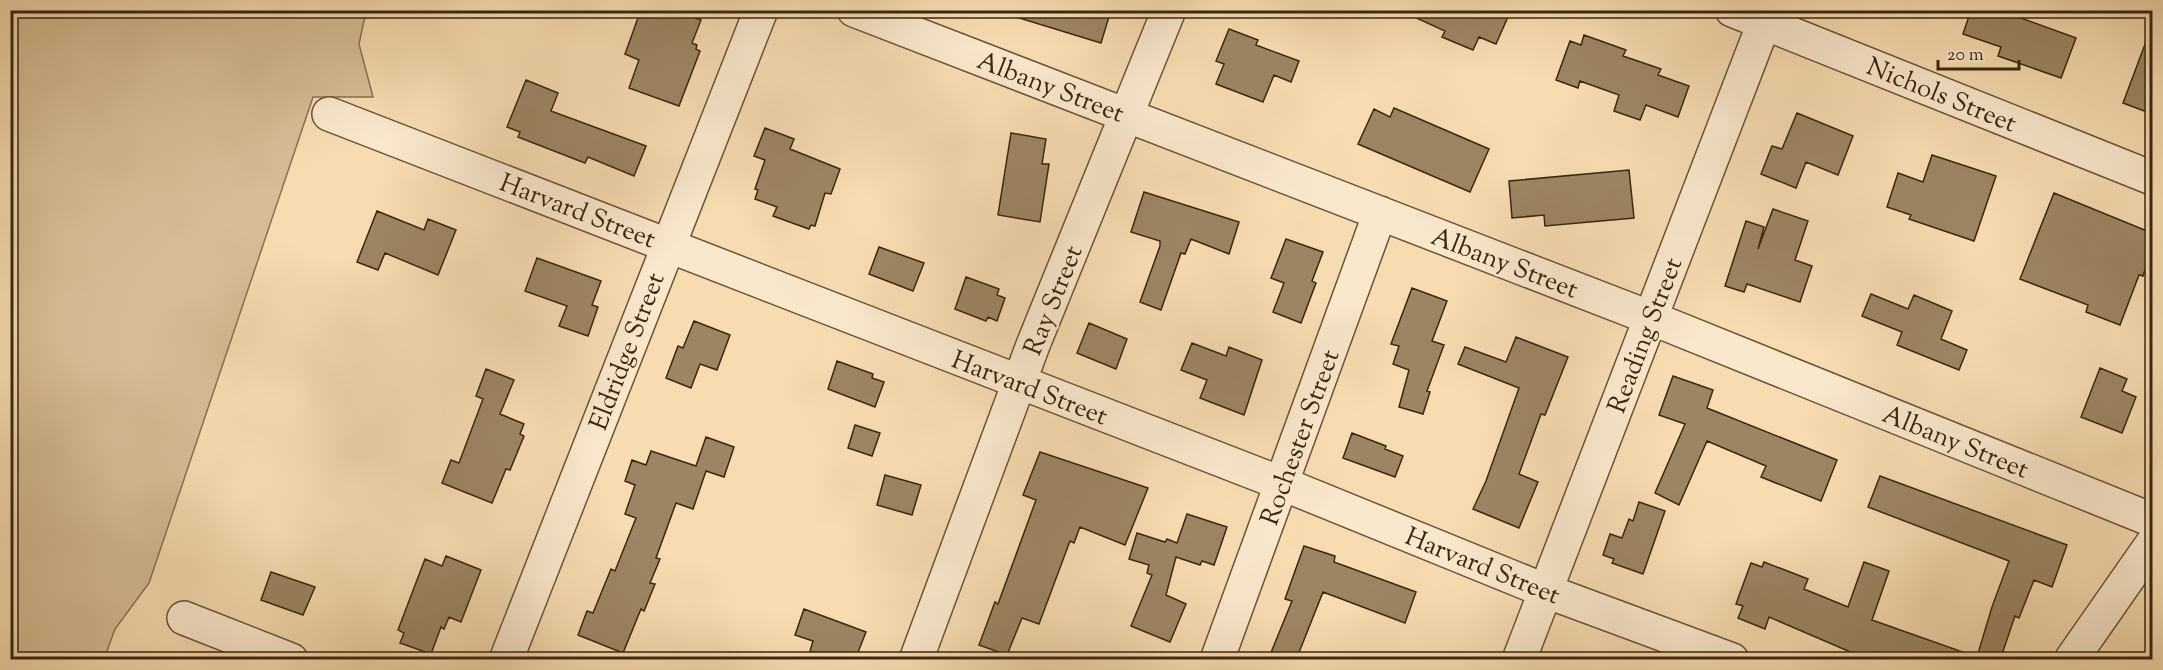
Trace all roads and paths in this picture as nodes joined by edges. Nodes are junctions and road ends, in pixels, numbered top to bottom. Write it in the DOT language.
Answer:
graph roads {
  1 [pos="761,10"];
  2 [pos="854,10"];
  3 [pos="1169,10"];
  4 [pos="1732,10"];
  5 [pos="1767,17"];
  6 [pos="329,114"];
  7 [pos="1127,115"];
  8 [pos="2152,178"];
  9 [pos="1380,213"];
  10 [pos="668,245"];
  11 [pos="1651,318"];
  12 [pos="1019,383"];
  13 [pos="1283,483"];
  14 [pos="2152,520"];
  15 [pos="2152,544"];
  16 [pos="1546,591"];
  17 [pos="184,618"];
  18 [pos="291,660"];
  19 [pos="506,660"];
  20 [pos="916,660"];
  21 [pos="1217,660"];
  22 [pos="1519,660"];
  23 [pos="1732,660"];
  24 [pos="2071,660"];
  1 -- 10 [label="street, Eldridge Street"];
  2 -- 7 [label="street, Albany Street"];
  3 -- 7 [label="street, Ray Street"];
  4 -- 5 [label="street, Nichols Street"];
  5 -- 8 [label="street, Nichols Street"];
  5 -- 11 [label="street, Reading Street"];
  6 -- 10 [label="street, Harvard Street"];
  7 -- 9 [label="street, Albany Street"];
  7 -- 12 [label="street, Ray Street"];
  9 -- 11 [label="street, Albany Street"];
  9 -- 13 [label="street, Rochester Street"];
  10 -- 12 [label="street, Harvard Street"];
  10 -- 19 [label="street, Eldridge Street"];
  11 -- 14 [label="street, Albany Street"];
  11 -- 16 [label="street, Reading Street"];
  12 -- 13 [label="street, Harvard Street"];
  12 -- 20 [label="street, Ray Street"];
  13 -- 16 [label="street, Harvard Street"];
  13 -- 21 [label="street, Rochester Street"];
  15 -- 24 [label="street"];
  16 -- 22 [label="street, Reading Street"];
  16 -- 23 [label="street, Harvard Street"];
  17 -- 18 [label="street"];
}
